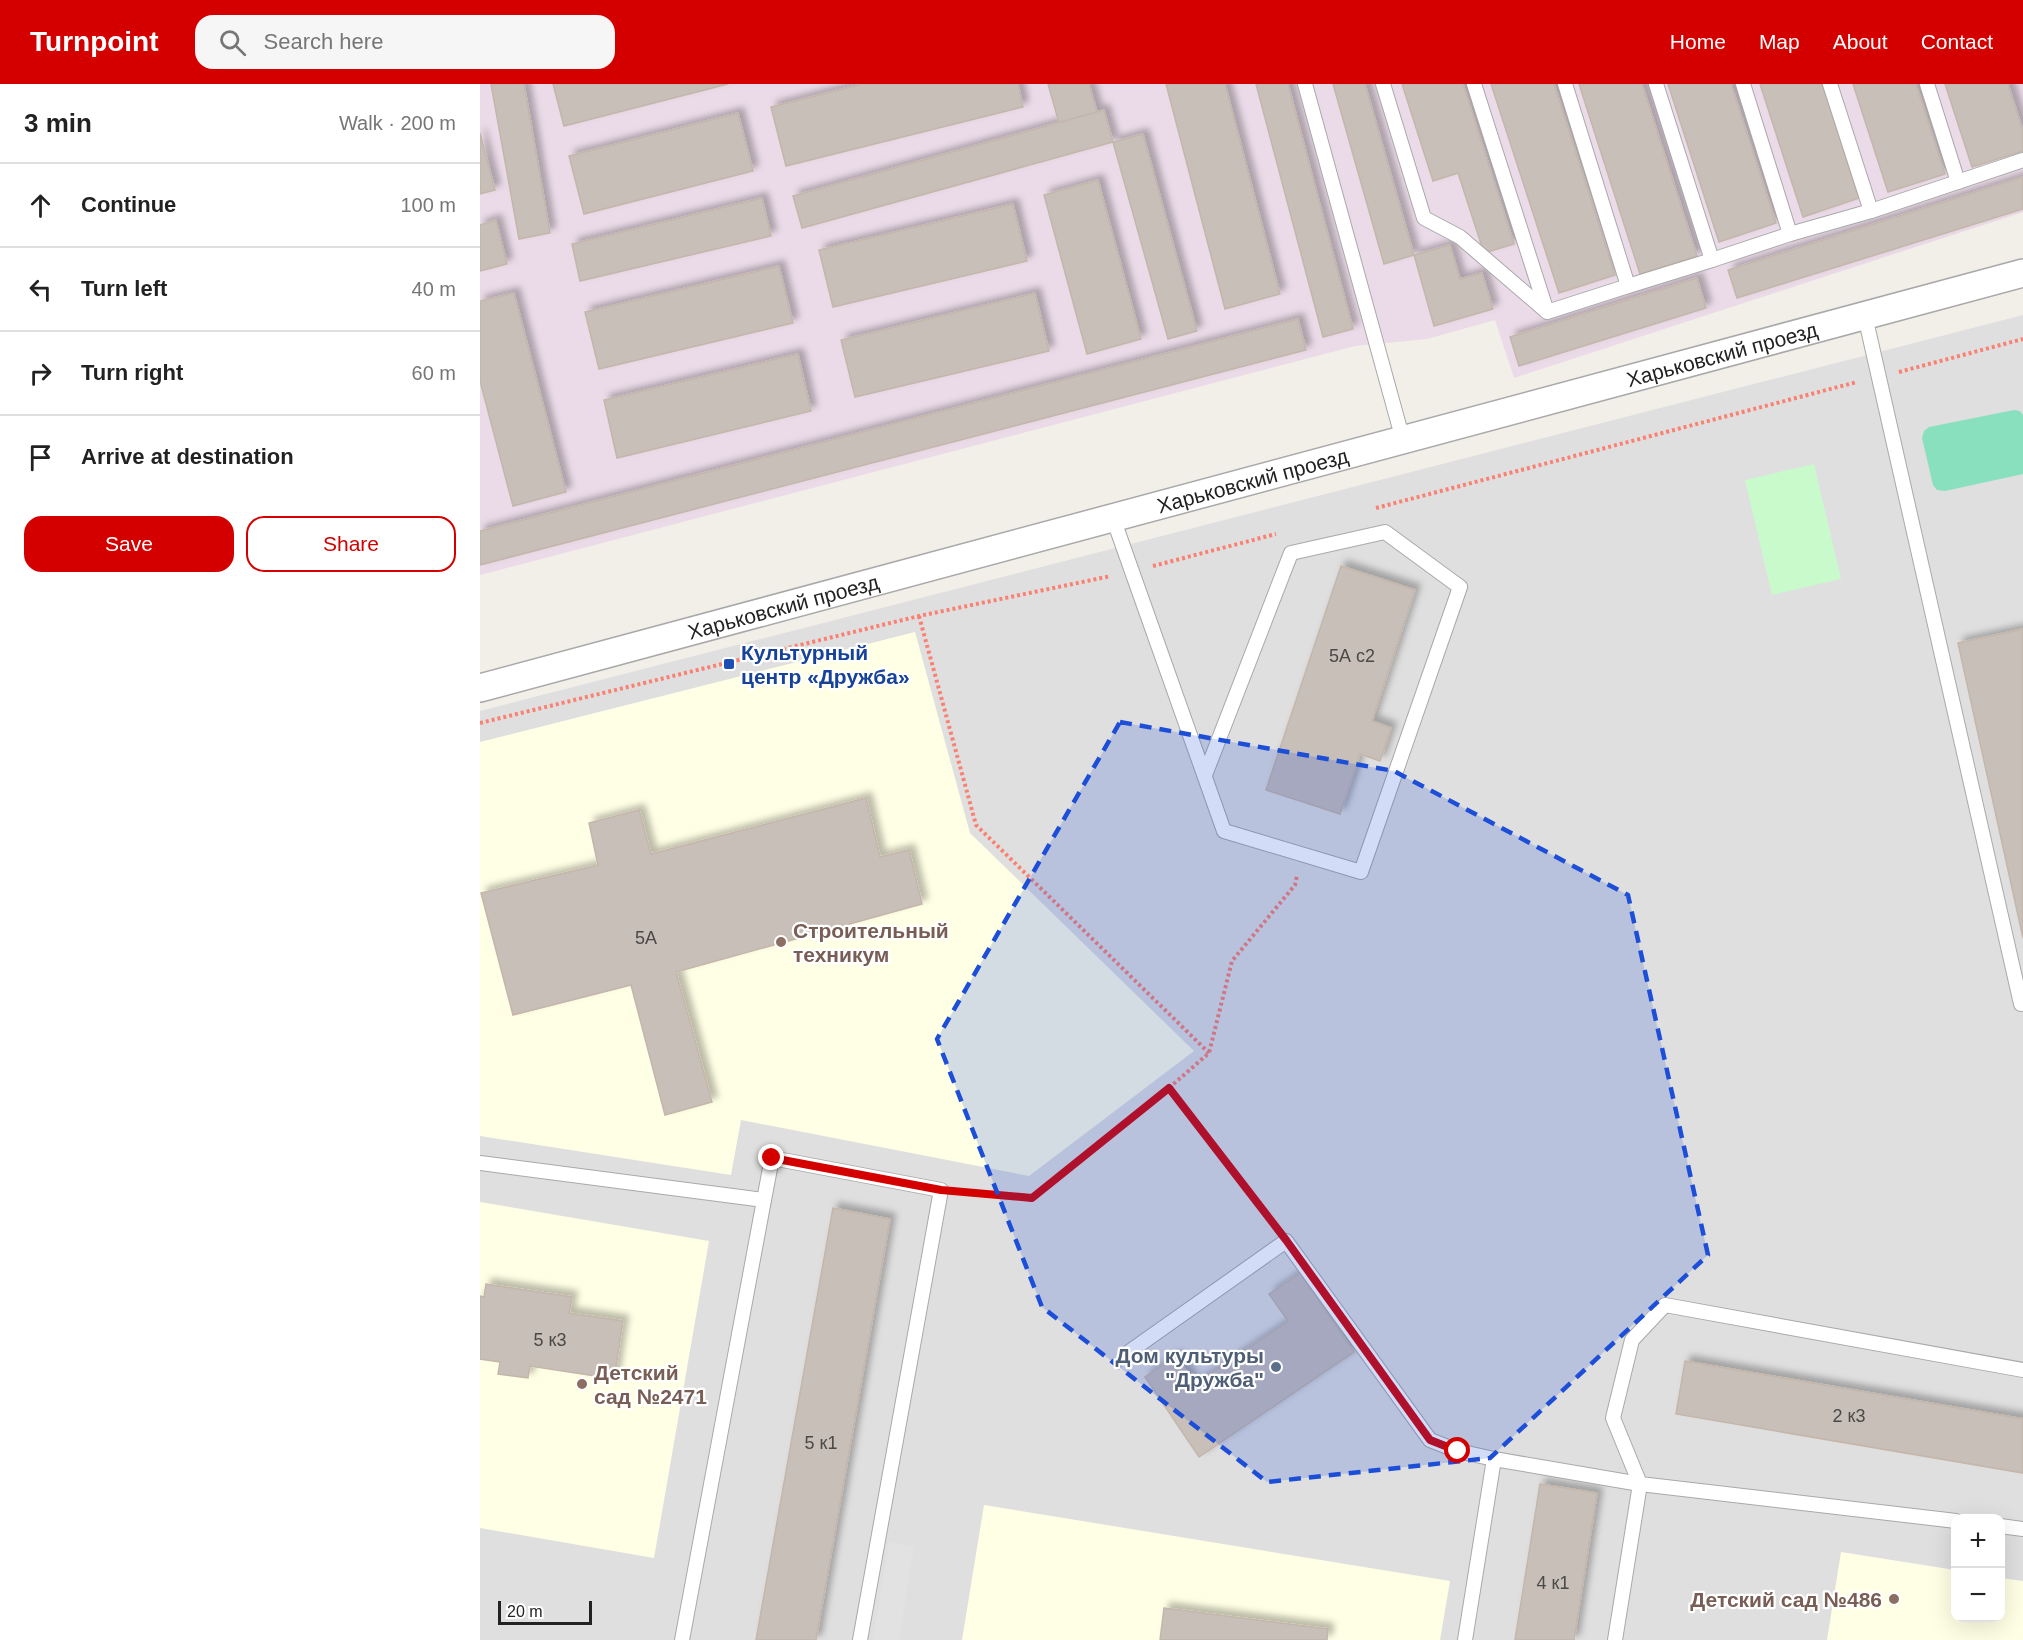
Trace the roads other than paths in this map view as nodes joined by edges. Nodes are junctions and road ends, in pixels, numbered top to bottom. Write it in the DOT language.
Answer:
graph roads {
  1 [pos="1305,84"];
  2 [pos="1383,84"];
  3 [pos="1474,84"];
  4 [pos="1565,84"];
  5 [pos="1656,84"];
  6 [pos="1743,84"];
  7 [pos="1830,84"];
  8 [pos="1927,84"];
  9 [pos="2023,160"];
  10 [pos="1958,182"];
  11 [pos="1871,210"];
  12 [pos="1790,234"];
  13 [pos="1712,260"];
  14 [pos="2023,273"];
  15 [pos="1628,286"];
  16 [pos="1547,312"];
  17 [pos="1865,316"];
  18 [pos="1403,440"];
  19 [pos="1113,518"];
  20 [pos="480,688"];
  21 [pos="1205,775"];
  22 [pos="2021,1004"];
  23 [pos="480,1163"];
  24 [pos="764,1200"];
  25 [pos="1129,1352"];
  26 [pos="2023,1370"];
  27 [pos="1494,1459"];
  28 [pos="1640,1484"];
  29 [pos="1951,1520"];
  30 [pos="2005,1526"];
  31 [pos="2023,1528"];
  32 [pos="682,1640"];
  33 [pos="860,1640"];
  34 [pos="1465,1640"];
  35 [pos="1615,1640"];
  1 -- 18 [label="lane"];
  2 -- 16 [label="lane"];
  3 -- 16 [label="lane"];
  4 -- 15 [label="lane"];
  5 -- 13 [label="lane"];
  6 -- 12 [label="lane"];
  7 -- 11 [label="lane"];
  8 -- 10 [label="lane"];
  9 -- 10 [label="lane"];
  10 -- 11 [label="lane"];
  11 -- 12 [label="lane"];
  12 -- 13 [label="lane"];
  13 -- 15 [label="lane"];
  14 -- 17 [label="street, Харьковский проезд"];
  15 -- 16 [label="lane"];
  17 -- 18 [label="street, Харьковский проезд"];
  17 -- 22 [label="lane"];
  18 -- 19 [label="street, Харьковский проезд"];
  19 -- 20 [label="street, Харьковский проезд"];
  19 -- 21 [label="lane"];
  21 -- 21 [label="lane"];
  23 -- 24 [label="lane"];
  24 -- 32 [label="lane"];
  24 -- 33 [label="lane"];
  25 -- 27 [label="lane"];
  26 -- 28 [label="lane"];
  27 -- 28 [label="lane"];
  27 -- 34 [label="lane"];
  28 -- 29 [label="lane"];
  28 -- 35 [label="lane"];
  30 -- 31 [label="lane"];
}
